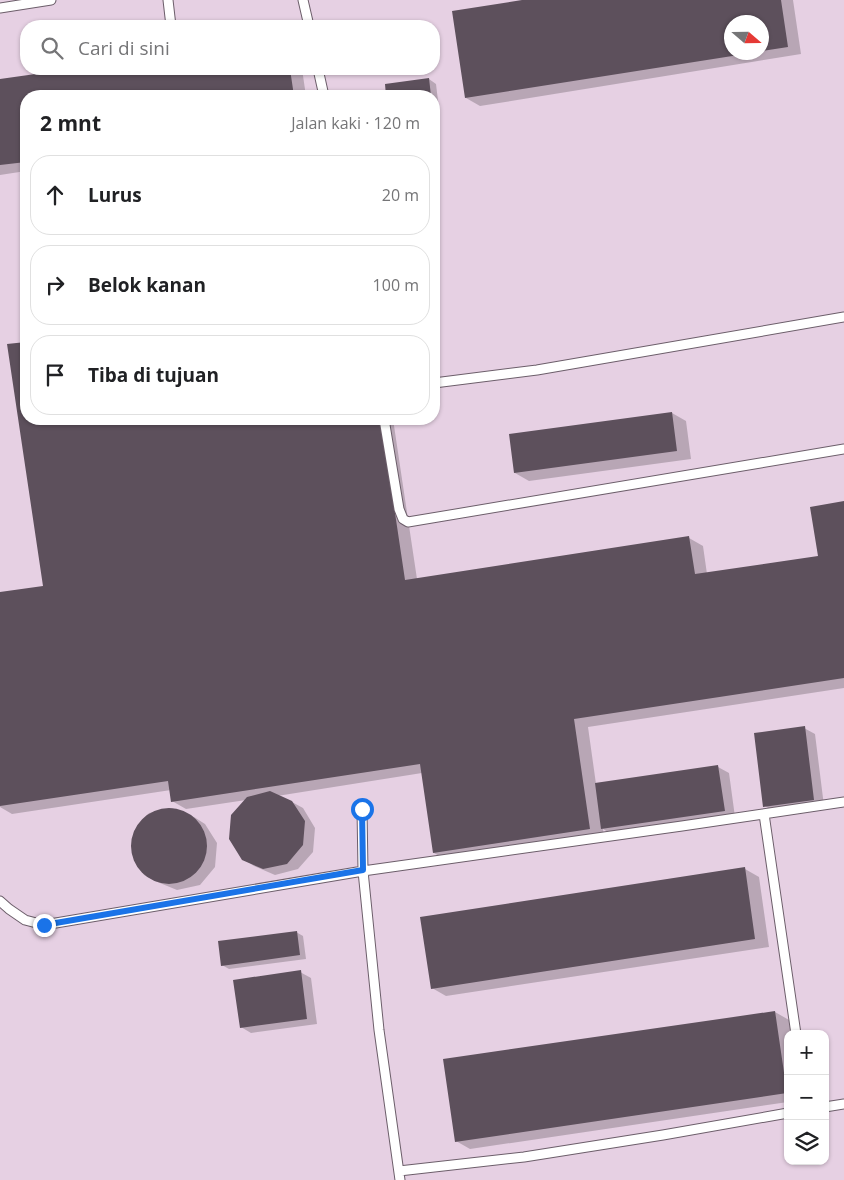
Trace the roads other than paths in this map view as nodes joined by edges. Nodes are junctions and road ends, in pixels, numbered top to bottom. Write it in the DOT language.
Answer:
graph roads {
  1 [pos="51,0"];
  2 [pos="168,0"];
  3 [pos="303,0"];
  4 [pos="0,8"];
  5 [pos="170,20"];
  6 [pos="308,20"];
  7 [pos="319,75"];
  8 [pos="323,90"];
  9 [pos="844,317"];
  10 [pos="440,382"];
  11 [pos="385,425"];
  12 [pos="844,449"];
  13 [pos="844,802"];
  14 [pos="362,809"];
  15 [pos="764,814"];
  16 [pos="363,870"];
  17 [pos="0,901"];
  18 [pos="795,1030"];
  19 [pos="844,1104"];
  20 [pos="829,1106"];
  21 [pos="784,1114"];
  22 [pos="399,1175"];
  1 -- 4 [label="lane"];
  2 -- 5 [label="lane"];
  3 -- 6 [label="lane"];
  7 -- 8 [label="lane"];
  9 -- 10 [label="lane"];
  11 -- 12 [label="lane"];
  13 -- 15 [label="lane"];
  14 -- 16 [label="lane"];
  15 -- 16 [label="lane"];
  15 -- 18 [label="lane"];
  16 -- 17 [label="lane"];
  16 -- 22 [label="lane"];
  19 -- 20 [label="lane"];
  21 -- 22 [label="lane"];
}
